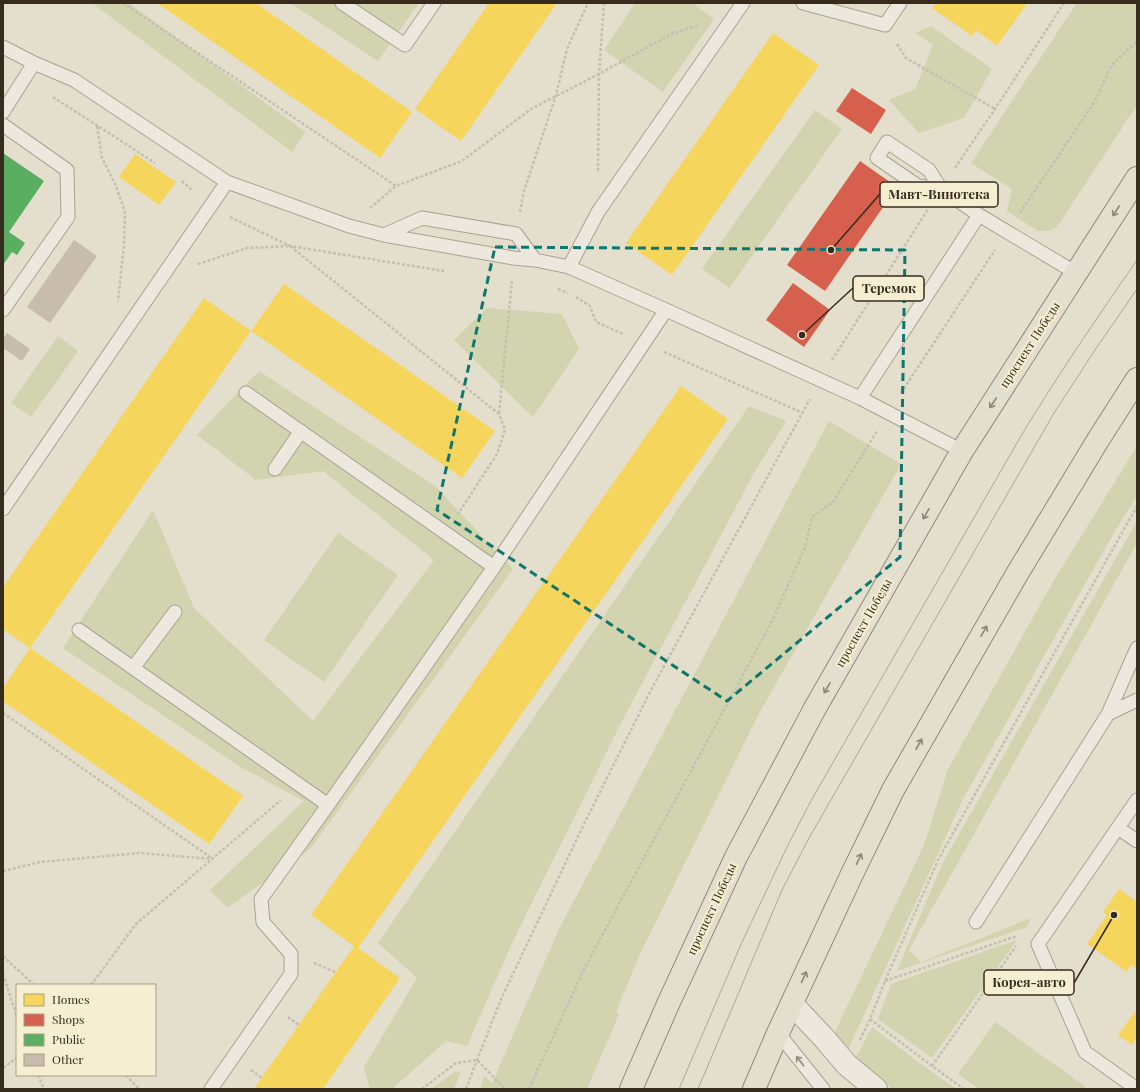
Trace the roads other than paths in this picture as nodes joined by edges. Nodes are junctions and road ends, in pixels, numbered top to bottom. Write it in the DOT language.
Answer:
graph roads {
  1 [pos="342,3"];
  2 [pos="434,3"];
  3 [pos="743,3"];
  4 [pos="803,3"];
  5 [pos="900,3"];
  6 [pos="3,47"];
  7 [pos="34,63"];
  8 [pos="3,112"];
  9 [pos="3,125"];
  10 [pos="1137,178"];
  11 [pos="227,182"];
  12 [pos="941,189"];
  13 [pos="979,215"];
  14 [pos="384,235"];
  15 [pos="535,260"];
  16 [pos="569,268"];
  17 [pos="1076,273"];
  18 [pos="3,310"];
  19 [pos="666,310"];
  20 [pos="1137,379"];
  21 [pos="246,393"];
  22 [pos="860,398"];
  23 [pos="301,431"];
  24 [pos="962,451"];
  25 [pos="275,469"];
  26 [pos="3,509"];
  27 [pos="494,567"];
  28 [pos="175,612"];
  29 [pos="78,630"];
  30 [pos="1137,648"];
  31 [pos="133,668"];
  32 [pos="1137,700"];
  33 [pos="1108,714"];
  34 [pos="1137,800"];
  35 [pos="328,805"];
  36 [pos="1118,828"];
  37 [pos="1137,841"];
  38 [pos="976,922"];
  39 [pos="792,1004"];
  40 [pos="778,1033"];
  41 [pos="211,1089"];
  42 [pos="632,1089"];
  43 [pos="754,1089"];
  44 [pos="823,1089"];
  45 [pos="876,1089"];
  46 [pos="1137,1089"];
  1 -- 2 [label="lane"];
  3 -- 16 [label="lane"];
  4 -- 5 [label="lane"];
  6 -- 7 [label="lane"];
  7 -- 8 [label="lane"];
  7 -- 11 [label="lane"];
  9 -- 18 [label="lane"];
  10 -- 17 [label="main road, проспект Победы, one-way"];
  11 -- 14 [label="lane"];
  11 -- 26 [label="lane"];
  12 -- 12 [label="lane"];
  12 -- 13 [label="lane"];
  13 -- 17 [label="lane"];
  13 -- 22 [label="lane"];
  14 -- 15 [label="lane"];
  14 -- 15 [label="lane"];
  15 -- 16 [label="lane"];
  16 -- 19 [label="lane"];
  17 -- 24 [label="main road, проспект Победы, one-way"];
  19 -- 22 [label="lane"];
  19 -- 27 [label="lane"];
  39 -- 20 [label="main road, one-way"];
  21 -- 23 [label="lane"];
  22 -- 24 [label="lane"];
  23 -- 25 [label="lane"];
  23 -- 27 [label="lane"];
  24 -- 42 [label="main road, проспект Победы, one-way"];
  27 -- 35 [label="lane"];
  28 -- 31 [label="lane"];
  29 -- 31 [label="lane"];
  30 -- 33 [label="lane"];
  31 -- 35 [label="lane"];
  32 -- 33 [label="lane"];
  33 -- 38 [label="lane"];
  34 -- 36 [label="lane"];
  35 -- 41 [label="lane"];
  36 -- 37 [label="lane"];
  36 -- 46 [label="lane"];
  39 -- 40 [label="main road"];
  39 -- 45 [label="street"];
  40 -- 43 [label="main road"];
  44 -- 40 [label="lane, one-way"];
}
